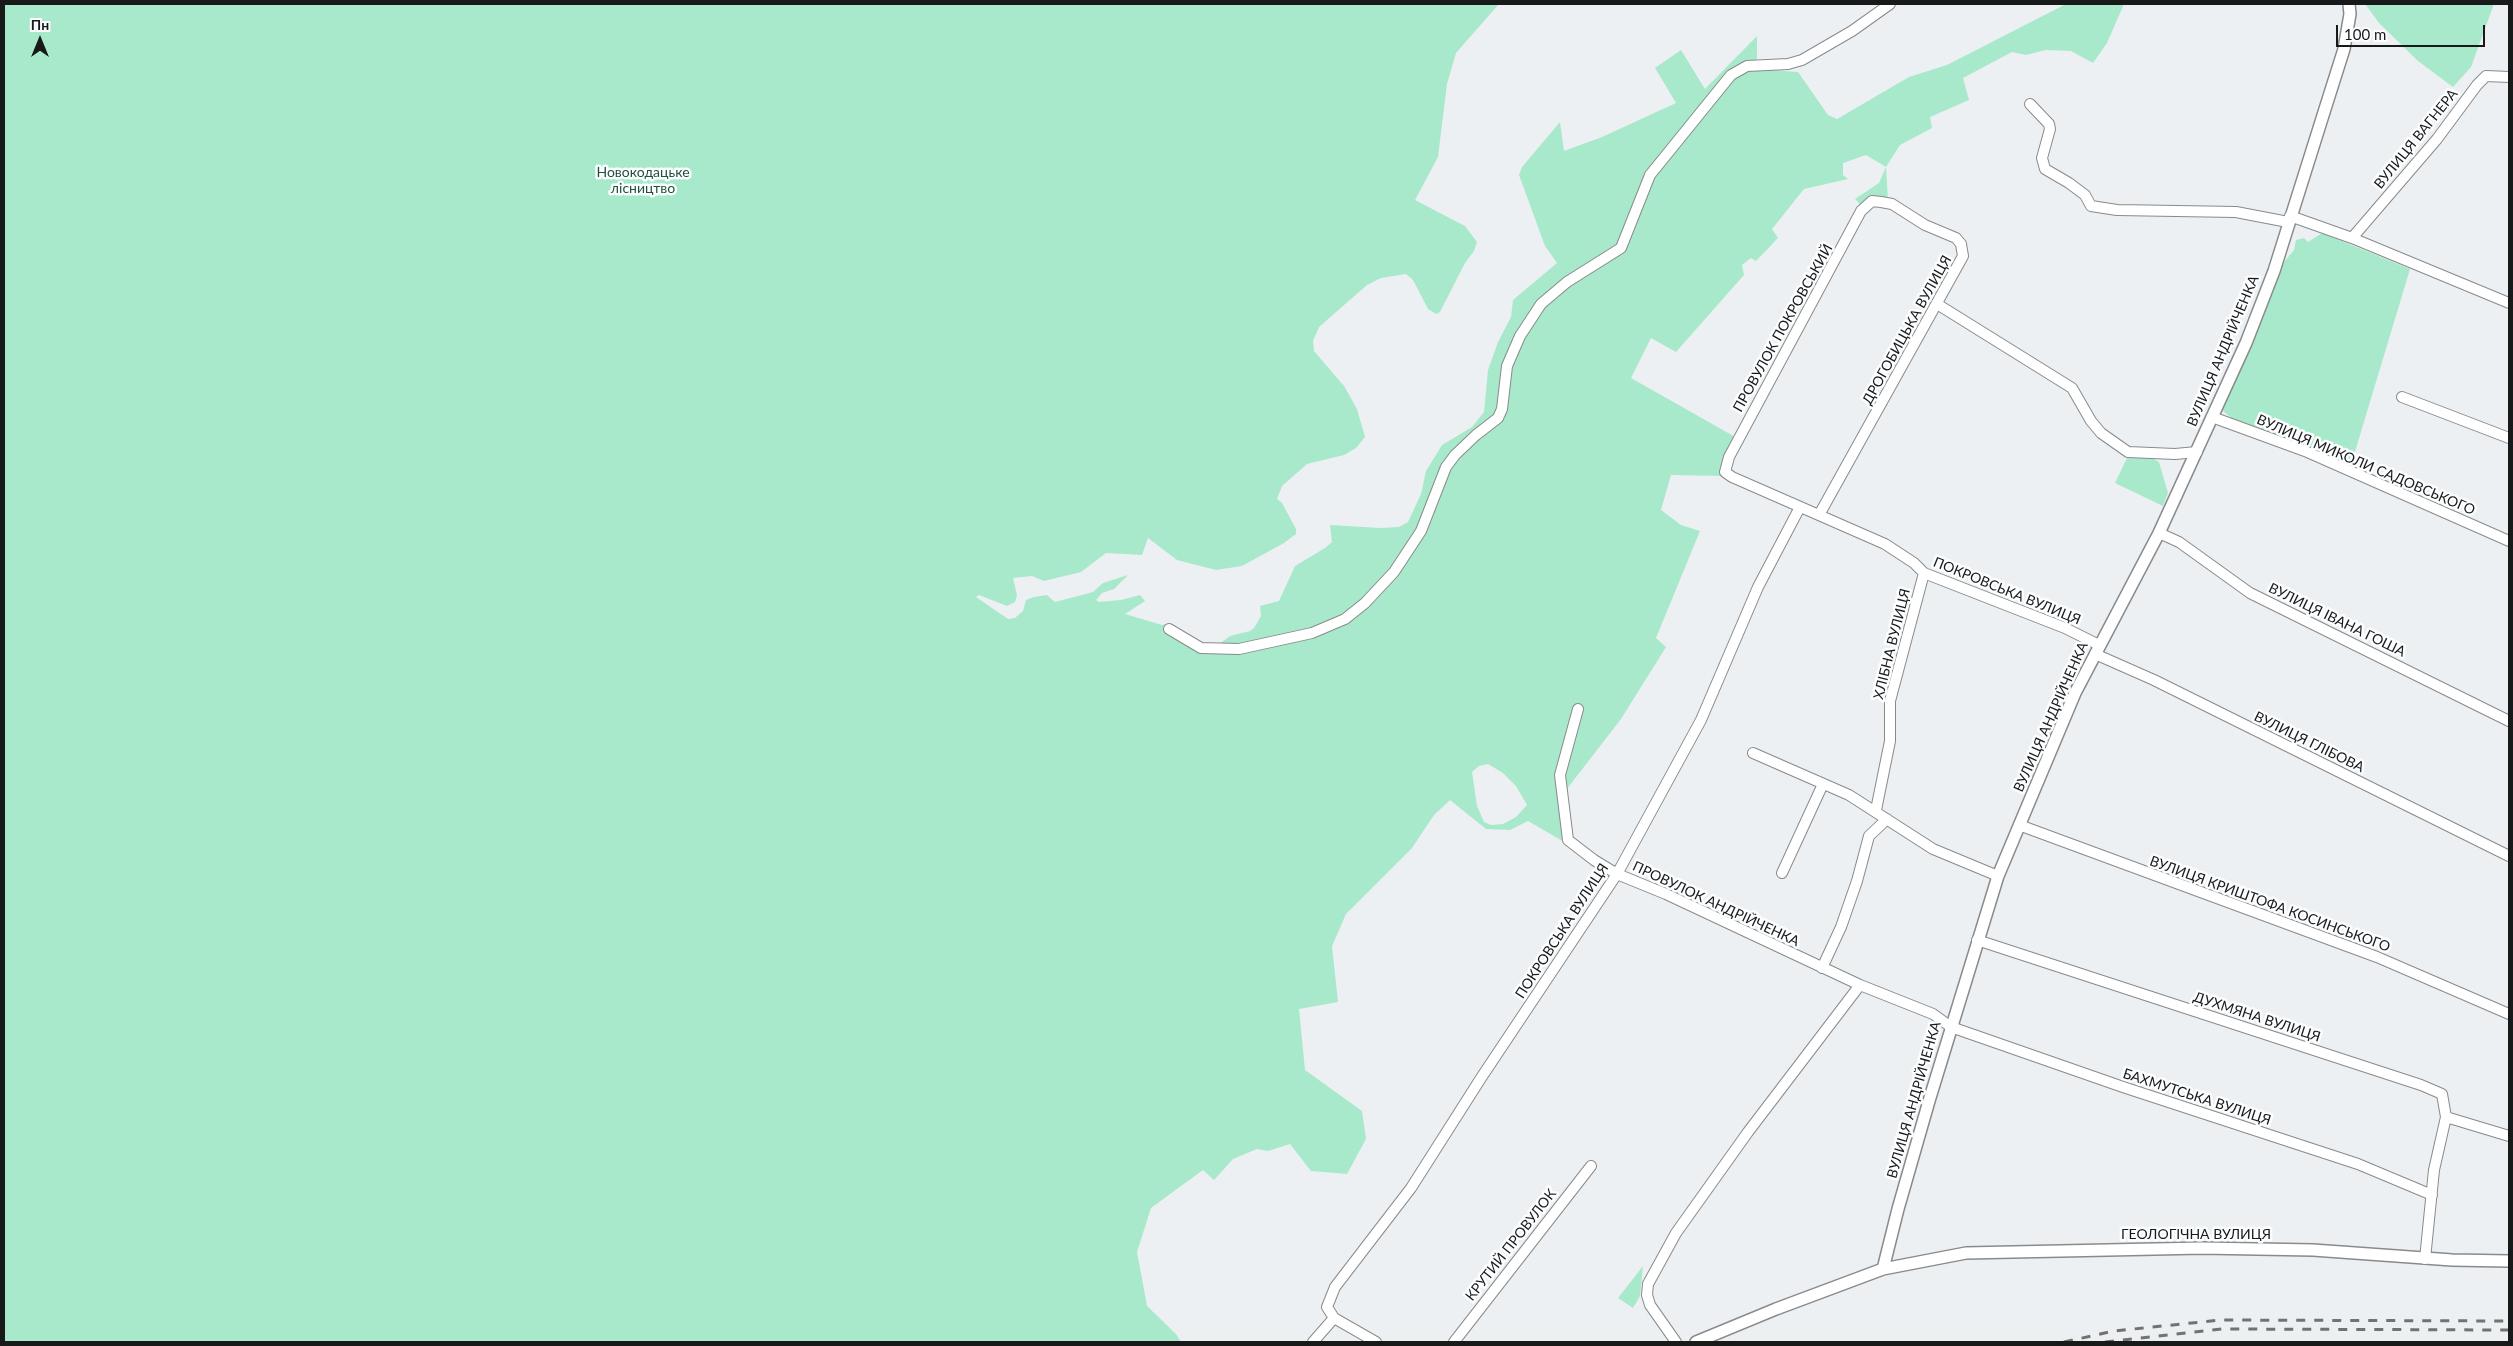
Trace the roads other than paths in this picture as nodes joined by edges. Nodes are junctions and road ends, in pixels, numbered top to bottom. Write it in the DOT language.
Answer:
graph roads {
  1 [pos="1890,4"];
  2 [pos="2349,4"];
  3 [pos="2509,78"];
  4 [pos="2030,104"];
  5 [pos="1872,201"];
  6 [pos="2289,219"];
  7 [pos="2352,238"];
  8 [pos="2509,303"];
  9 [pos="1937,304"];
  10 [pos="2402,397"];
  11 [pos="2212,417"];
  12 [pos="2509,438"];
  13 [pos="2196,452"];
  14 [pos="1725,472"];
  15 [pos="1800,507"];
  16 [pos="1819,515"];
  17 [pos="2160,533"];
  18 [pos="2509,541"];
  19 [pos="1924,573"];
  20 [pos="1170,629"];
  21 [pos="2097,649"];
  22 [pos="1578,709"];
  23 [pos="2509,721"];
  24 [pos="1753,753"];
  25 [pos="1823,784"];
  26 [pos="1876,810"];
  27 [pos="1887,819"];
  28 [pos="2019,825"];
  29 [pos="2509,856"];
  30 [pos="1782,873"];
  31 [pos="1618,874"];
  32 [pos="1998,876"];
  33 [pos="1977,940"];
  34 [pos="1822,968"];
  35 [pos="1860,985"];
  36 [pos="2509,1014"];
  37 [pos="1951,1027"];
  38 [pos="2446,1117"];
  39 [pos="2509,1136"];
  40 [pos="1591,1166"];
  41 [pos="2432,1195"];
  42 [pos="2426,1259"];
  43 [pos="2509,1262"];
  44 [pos="1884,1269"];
  45 [pos="1334,1318"];
  46 [pos="1313,1342"];
  47 [pos="1376,1342"];
  48 [pos="1454,1342"];
  49 [pos="1676,1342"];
  50 [pos="1696,1342"];
  1 -- 20 [label="street"];
  2 -- 6 [label="street, ВУЛИЦЯ АНДРІЙЧЕНКА"];
  3 -- 7 [label="street, ВУЛИЦЯ ВАГНЕРА"];
  4 -- 6 [label="street"];
  5 -- 9 [label="street, ДРОГОБИЦЬКА ВУЛИЦЯ"];
  5 -- 14 [label="street, ПРОВУЛОК ПОКРОВСЬКИЙ"];
  6 -- 7 [label="street"];
  6 -- 11 [label="street, ВУЛИЦЯ АНДРІЙЧЕНКА"];
  7 -- 8 [label="street"];
  9 -- 13 [label="street"];
  9 -- 16 [label="street, ДРОГОБИЦЬКА ВУЛИЦЯ"];
  10 -- 12 [label="street"];
  11 -- 13 [label="street, ВУЛИЦЯ АНДРІЙЧЕНКА"];
  11 -- 18 [label="street, ВУЛИЦЯ МИКОЛИ САДОВСЬКОГО"];
  13 -- 17 [label="street, ВУЛИЦЯ АНДРІЙЧЕНКА"];
  14 -- 15 [label="street, ПОКРОВСЬКА ВУЛИЦЯ"];
  15 -- 16 [label="street, ПОКРОВСЬКА ВУЛИЦЯ"];
  15 -- 31 [label="street, ПОКРОВСЬКА ВУЛИЦЯ"];
  16 -- 19 [label="street, ПОКРОВСЬКА ВУЛИЦЯ"];
  17 -- 21 [label="street, ВУЛИЦЯ АНДРІЙЧЕНКА"];
  17 -- 23 [label="street, ВУЛИЦЯ ІВАНА ГОША"];
  19 -- 21 [label="street, ПОКРОВСЬКА ВУЛИЦЯ"];
  19 -- 26 [label="street, ХЛІБНА ВУЛИЦЯ"];
  21 -- 28 [label="street, ВУЛИЦЯ АНДРІЙЧЕНКА"];
  21 -- 29 [label="street, ВУЛИЦЯ ГЛІБОВА"];
  22 -- 31 [label="street, ПРОВУЛОК АНДРІЙЧЕНКА"];
  24 -- 25 [label="street"];
  25 -- 26 [label="street"];
  25 -- 30 [label="street"];
  26 -- 27 [label="street"];
  27 -- 32 [label="street"];
  27 -- 34 [label="street"];
  28 -- 32 [label="street, ВУЛИЦЯ АНДРІЙЧЕНКА"];
  28 -- 36 [label="street, ВУЛИЦЯ КРИШТОФА КОСИНСЬКОГО"];
  31 -- 34 [label="street, ПРОВУЛОК АНДРІЙЧЕНКА"];
  31 -- 45 [label="street, ПОКРОВСЬКА ВУЛИЦЯ"];
  32 -- 33 [label="street, ВУЛИЦЯ АНДРІЙЧЕНКА"];
  33 -- 37 [label="street, ВУЛИЦЯ АНДРІЙЧЕНКА"];
  33 -- 38 [label="street, ДУХМЯНА ВУЛИЦЯ"];
  34 -- 35 [label="street, ПРОВУЛОК АНДРІЙЧЕНКА"];
  35 -- 37 [label="street, ПРОВУЛОК АНДРІЙЧЕНКА"];
  35 -- 49 [label="street"];
  37 -- 41 [label="street, БАХМУТСЬКА ВУЛИЦЯ"];
  37 -- 44 [label="street, ВУЛИЦЯ АНДРІЙЧЕНКА"];
  38 -- 39 [label="street"];
  38 -- 41 [label="street"];
  40 -- 48 [label="street, КРУТИЙ ПРОВУЛОК"];
  41 -- 42 [label="street"];
  42 -- 43 [label="street, ГЕОЛОГІЧНА ВУЛИЦЯ"];
  42 -- 44 [label="street, ГЕОЛОГІЧНА ВУЛИЦЯ"];
  44 -- 50 [label="street"];
  45 -- 46 [label="street"];
  45 -- 47 [label="street"];
}
